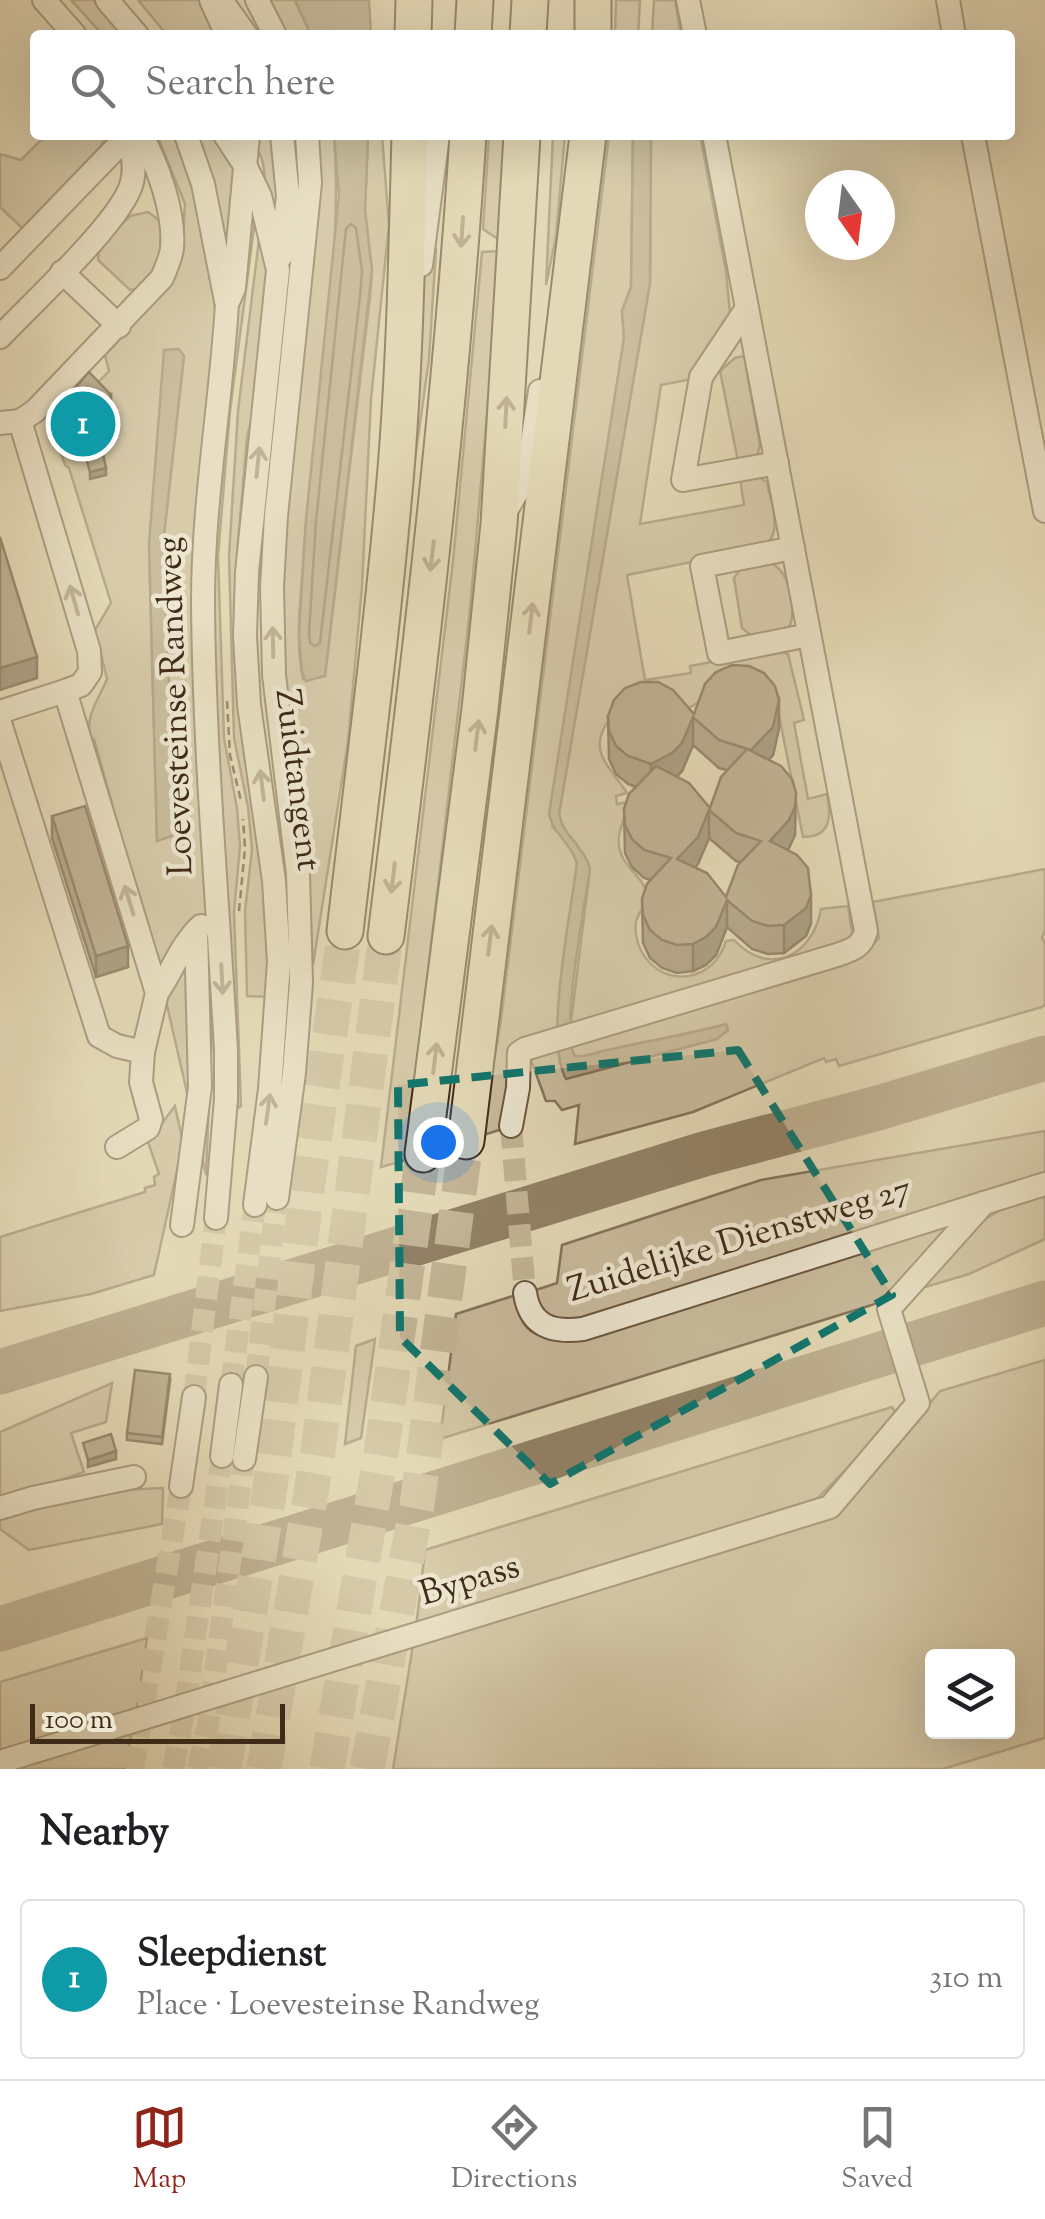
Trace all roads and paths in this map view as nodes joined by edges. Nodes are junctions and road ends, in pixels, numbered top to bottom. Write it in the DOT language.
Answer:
graph roads {
  1 [pos="44,0"];
  2 [pos="108,0"];
  3 [pos="211,0"];
  4 [pos="221,0"];
  5 [pos="257,0"];
  6 [pos="464,0"];
  7 [pos="475,0"];
  8 [pos="530,0"];
  9 [pos="592,0"];
  10 [pos="688,0"];
  11 [pos="948,0"];
  12 [pos="71,30"];
  13 [pos="133,30"];
  14 [pos="225,30"];
  15 [pos="242,30"];
  16 [pos="272,30"];
  17 [pos="457,30"];
  18 [pos="474,30"];
  19 [pos="528,30"];
  20 [pos="593,30"];
  21 [pos="694,30"];
  22 [pos="953,30"];
  23 [pos="122,140"];
  24 [pos="128,140"];
  25 [pos="143,140"];
  26 [pos="188,140"];
  27 [pos="228,140"];
  28 [pos="248,140"];
  29 [pos="282,140"];
  30 [pos="306,140"];
  31 [pos="410,140"];
  32 [pos="437,140"];
  33 [pos="468,140"];
  34 [pos="522,140"];
  35 [pos="715,140"];
  36 [pos="975,140"];
  37 [pos="587,149"];
  38 [pos="246,167"];
  39 [pos="166,201"];
  40 [pos="121,209"];
  41 [pos="0,268"];
  42 [pos="278,270"];
  43 [pos="62,272"];
  44 [pos="227,304"];
  45 [pos="747,308"];
  46 [pos="120,326"];
  47 [pos="405,329"];
  48 [pos="0,338"];
  49 [pos="10,422"];
  50 [pos="776,464"];
  51 [pos="1045,511"];
  52 [pos="499,524"];
  53 [pos="793,548"];
  54 [pos="809,635"];
  55 [pos="65,691"];
  56 [pos="226,696"];
  57 [pos="0,712"];
  58 [pos="0,723"];
  59 [pos="272,860"];
  60 [pos="229,911"];
  61 [pos="299,923"];
  62 [pos="345,930"];
  63 [pos="196,932"];
  64 [pos="386,936"];
  65 [pos="157,993"];
  66 [pos="143,1052"];
  67 [pos="511,1126"];
  68 [pos="466,1141"];
  69 [pos="117,1147"];
  70 [pos="422,1154"];
  71 [pos="1045,1184"];
  72 [pos="984,1203"];
  73 [pos="216,1218"];
  74 [pos="182,1225"];
  75 [pos="526,1298"];
  76 [pos="256,1377"];
  77 [pos="231,1386"];
  78 [pos="194,1397"];
  79 [pos="918,1402"];
  80 [pos="134,1477"];
  81 [pos="181,1486"];
  82 [pos="0,1508"];
  83 [pos="0,1762"];
  1 -- 12 [label="street"];
  2 -- 13 [label="street"];
  3 -- 14 [label="street"];
  4 -- 15 [label="street"];
  5 -- 16 [label="street"];
  6 -- 17 [label="street"];
  7 -- 18 [label="highway"];
  8 -- 19 [label="highway"];
  9 -- 20 [label="highway"];
  10 -- 21 [label="street"];
  11 -- 22 [label="street"];
  23 -- 41 [label="street"];
  24 -- 40 [label="street"];
  25 -- 39 [label="street"];
  26 -- 44 [label="street"];
  27 -- 38 [label="street, Zuidtangent"];
  28 -- 38 [label="street, Loevesteinse Randweg"];
  29 -- 42 [label="street"];
  61 -- 30 [label="street, one-way"];
  31 -- 47 [label="highway"];
  32 -- 47 [label="street"];
  33 -- 64 [label="highway, one-way"];
  52 -- 34 [label="highway, one-way"];
  35 -- 45 [label="street"];
  36 -- 51 [label="street"];
  37 -- 52 [label="street"];
  68 -- 37 [label="highway, one-way"];
  38 -- 42 [label="street, Zuidtangent"];
  38 -- 44 [label="street, Loevesteinse Randweg"];
  39 -- 40 [label="street"];
  39 -- 46 [label="street"];
  40 -- 43 [label="street"];
  59 -- 42 [label="street, Zuidtangent, one-way"];
  43 -- 46 [label="street"];
  43 -- 48 [label="street"];
  44 -- 60 [label="street, Loevesteinse Randweg"];
  45 -- 50 [label="street"];
  45 -- 50 [label="street"];
  46 -- 49 [label="street"];
  47 -- 62 [label="highway"];
  55 -- 49 [label="street, one-way"];
  50 -- 53 [label="street"];
  70 -- 52 [label="highway, one-way"];
  53 -- 54 [label="street"];
  53 -- 54 [label="street"];
  54 -- 67 [label="street"];
  55 -- 57 [label="street"];
  65 -- 55 [label="street, one-way"];
  56 -- 60 [label="path, Loevesteinse Randweg"];
  58 -- 66 [label="street"];
  59 -- 61 [label="street"];
  61 -- 59 [label="street, Zuidtangent, one-way"];
  60 -- 63 [label="street"];
  60 -- 73 [label="street, Loevesteinse Randweg, one-way"];
  63 -- 65 [label="street"];
  63 -- 74 [label="street"];
  65 -- 66 [label="street"];
  66 -- 69 [label="street"];
  71 -- 72 [label="street, Zuidelijke Dienstweg 27"];
  72 -- 75 [label="street, Zuidelijke Dienstweg 27"];
  72 -- 79 [label="street, Zuidelijke Dienstweg 27"];
  76 -- 77 [label="street"];
  78 -- 81 [label="street"];
  79 -- 83 [label="street, Bypass"];
  80 -- 82 [label="street"];
}
